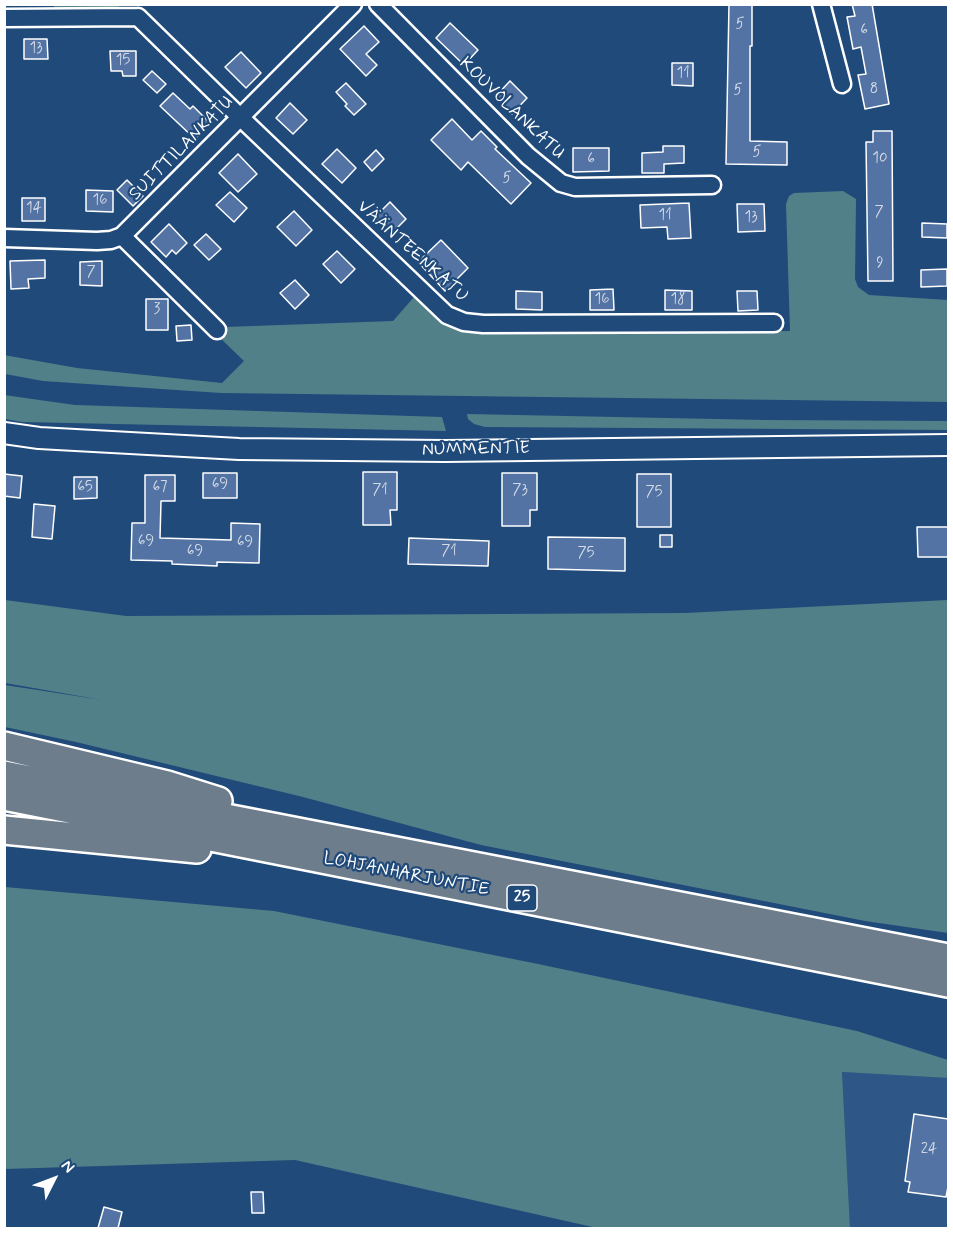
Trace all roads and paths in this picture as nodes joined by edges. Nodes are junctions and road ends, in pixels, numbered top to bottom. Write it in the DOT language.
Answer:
graph roads {
  1 [pos="354,4"];
  2 [pos="378,4"];
  3 [pos="821,4"];
  4 [pos="139,11"];
  5 [pos="4,18"];
  6 [pos="842,84"];
  7 [pos="241,118"];
  8 [pos="712,185"];
  9 [pos="122,236"];
  10 [pos="4,238"];
  11 [pos="774,323"];
  12 [pos="217,330"];
  13 [pos="4,433"];
  14 [pos="948,445"];
  15 [pos="4,746"];
  16 [pos="4,775"];
  17 [pos="4,796"];
  18 [pos="4,830"];
  19 [pos="333,849"];
  20 [pos="948,958"];
  21 [pos="948,983"];
  1 -- 7 [label="street, SUITTILANKATU"];
  2 -- 8 [label="street, KOUVOLANKATU"];
  3 -- 6 [label="street"];
  4 -- 5 [label="street"];
  4 -- 7 [label="street, VÄÄNTEENKATU"];
  7 -- 9 [label="street, SUITTILANKATU"];
  7 -- 11 [label="street, VÄÄNTEENKATU"];
  9 -- 10 [label="street"];
  9 -- 12 [label="street"];
  13 -- 14 [label="street, NUMMENTIE"];
  15 -- 19 [label="highway"];
  16 -- 19 [label="highway, LOHJANHARJUNTIE / 25"];
  17 -- 19 [label="highway, LOHJANHARJUNTIE / 25"];
  18 -- 19 [label="highway"];
  19 -- 20 [label="highway, LOHJANHARJUNTIE / 25"];
  19 -- 21 [label="highway, LOHJANHARJUNTIE / 25"];
}
